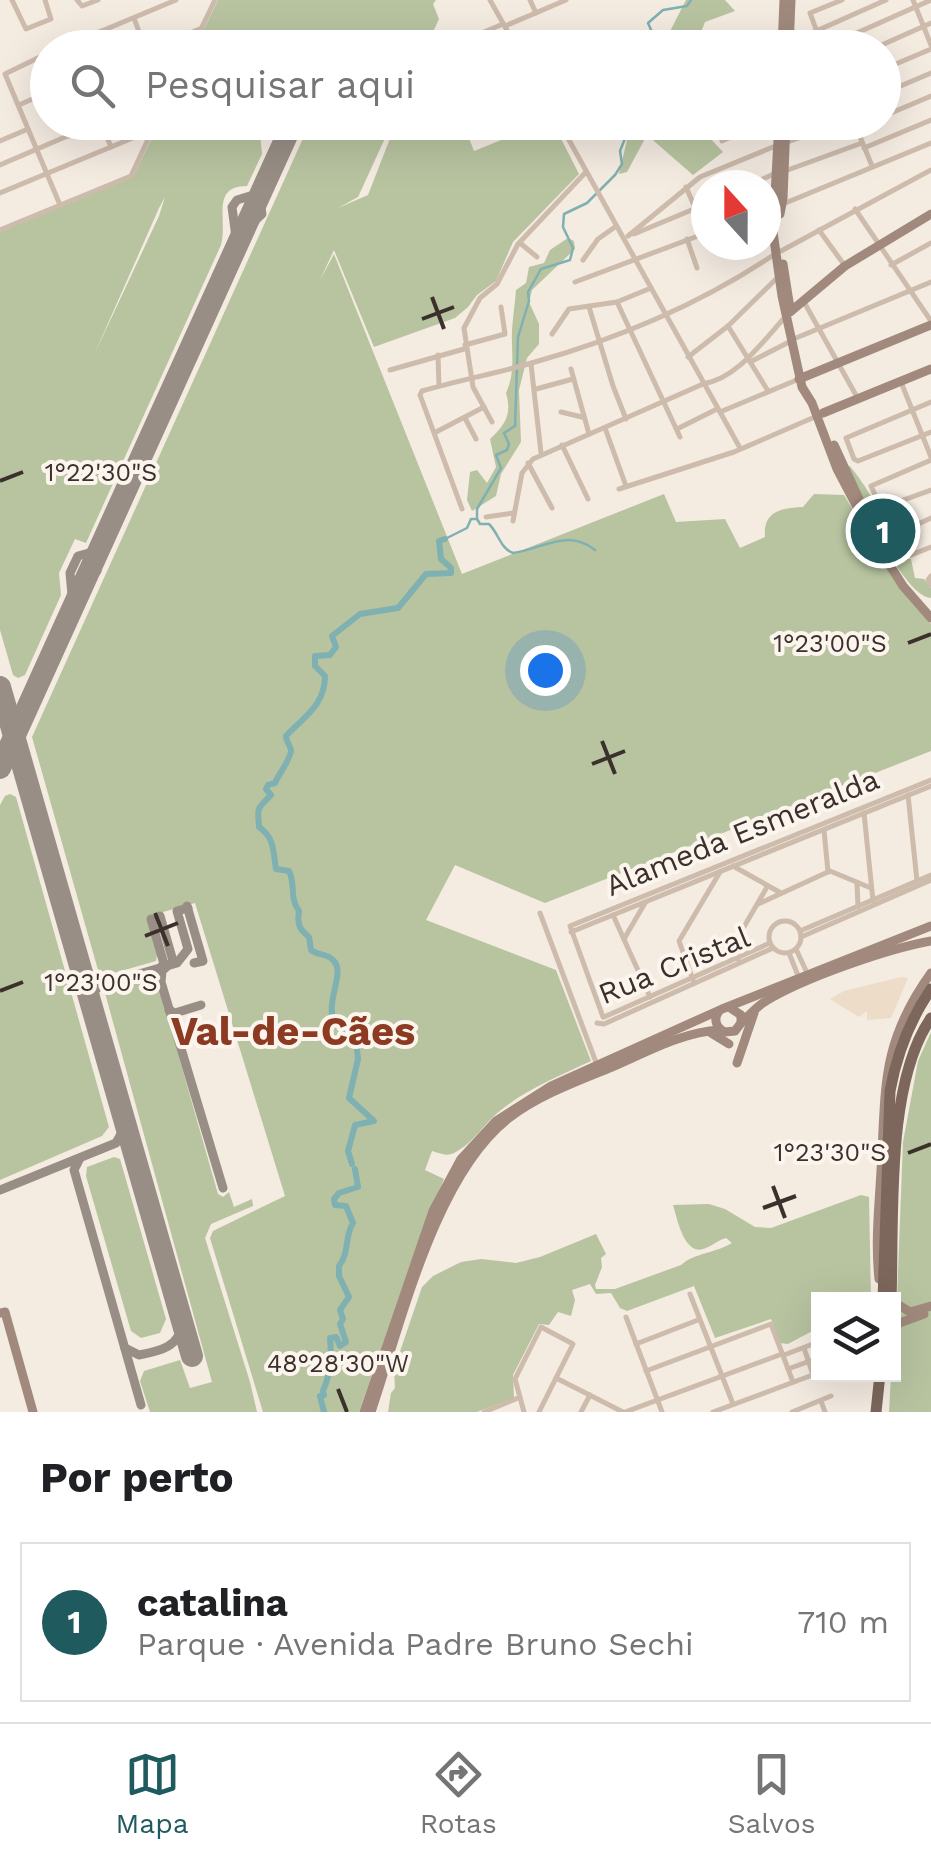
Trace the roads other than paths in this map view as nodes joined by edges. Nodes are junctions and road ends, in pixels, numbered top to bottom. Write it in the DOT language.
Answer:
graph roads {
  1 [pos="12,0"];
  2 [pos="45,0"];
  3 [pos="77,0"];
  4 [pos="98,0"];
  5 [pos="176,0"];
  6 [pos="215,0"];
  7 [pos="490,0"];
  8 [pos="530,0"];
  9 [pos="788,0"];
  10 [pos="842,0"];
  11 [pos="886,0"];
  12 [pos="931,0"];
  13 [pos="561,1"];
  14 [pos="914,3"];
  15 [pos="536,14"];
  16 [pos="134,18"];
  17 [pos="504,25"];
  18 [pos="927,25"];
  19 [pos="202,28"];
  20 [pos="104,30"];
  21 [pos="138,30"];
  22 [pos="197,30"];
  23 [pos="491,30"];
  24 [pos="507,30"];
  25 [pos="787,30"];
  26 [pos="816,30"];
  27 [pos="818,30"];
  28 [pos="858,30"];
  29 [pos="901,36"];
  30 [pos="931,47"];
  31 [pos="30,61"];
  32 [pos="901,61"];
  33 [pos="931,73"];
  34 [pos="901,86"];
  35 [pos="931,96"];
  36 [pos="30,100"];
  37 [pos="18,105"];
  38 [pos="901,109"];
  39 [pos="931,120"];
  40 [pos="28,129"];
  41 [pos="901,131"];
  42 [pos="30,134"];
  43 [pos="0,140"];
  44 [pos="33,140"];
  45 [pos="60,140"];
  46 [pos="109,140"];
  47 [pos="129,140"];
  48 [pos="147,140"];
  49 [pos="569,140"];
  50 [pos="781,140"];
  51 [pos="792,140"];
  52 [pos="861,140"];
  53 [pos="879,140"];
  54 [pos="931,143"];
  55 [pos="781,144"];
  56 [pos="863,146"];
  57 [pos="112,147"];
  58 [pos="37,150"];
  59 [pos="0,165"];
  60 [pos="872,166"];
  61 [pos="781,170"];
  62 [pos="931,170"];
  63 [pos="586,172"];
  64 [pos="781,172"];
  65 [pos="47,174"];
  66 [pos="686,187"];
  67 [pos="0,193"];
  68 [pos="691,199"];
  69 [pos="781,204"];
  70 [pos="60,205"];
  71 [pos="691,210"];
  72 [pos="855,210"];
  73 [pos="931,214"];
  74 [pos="616,227"];
  75 [pos="0,230"];
  76 [pos="819,230"];
  77 [pos="625,238"];
  78 [pos="691,238"];
  79 [pos="688,239"];
  80 [pos="520,243"];
  81 [pos="931,243"];
  82 [pos="877,244"];
  83 [pos="781,250"];
  84 [pos="537,258"];
  85 [pos="635,259"];
  86 [pos="584,260"];
  87 [pos="764,260"];
  88 [pos="778,260"];
  89 [pos="779,260"];
  90 [pos="892,265"];
  91 [pos="845,266"];
  92 [pos="697,268"];
  93 [pos="778,277"];
  94 [pos="575,282"];
  95 [pos="931,282"];
  96 [pos="651,288"];
  97 [pos="912,292"];
  98 [pos="802,300"];
  99 [pos="617,302"];
  100 [pos="502,307"];
  101 [pos="589,308"];
  102 [pos="788,313"];
  103 [pos="666,316"];
  104 [pos="931,323"];
  105 [pos="728,326"];
  106 [pos="820,328"];
  107 [pos="629,330"];
  108 [pos="552,334"];
  109 [pos="794,340"];
  110 [pos="599,342"];
  111 [pos="466,347"];
  112 [pos="438,356"];
  113 [pos="688,357"];
  114 [pos="749,360"];
  115 [pos="838,363"];
  116 [pos="531,364"];
  117 [pos="571,369"];
  118 [pos="931,369"];
  119 [pos="390,370"];
  120 [pos="472,376"];
  121 [pos="802,378"];
  122 [pos="573,379"];
  123 [pos="901,382"];
  124 [pos="703,384"];
  125 [pos="439,386"];
  126 [pos="536,390"];
  127 [pos="768,392"];
  128 [pos="858,399"];
  129 [pos="663,402"];
  130 [pos="931,402"];
  131 [pos="484,407"];
  132 [pos="912,410"];
  133 [pos="719,411"];
  134 [pos="561,412"];
  135 [pos="820,415"];
  136 [pos="582,417"];
  137 [pos="465,418"];
  138 [pos="626,419"];
  139 [pos="492,422"];
  140 [pos="605,428"];
  141 [pos="677,429"];
  142 [pos="436,432"];
  143 [pos="931,432"];
  144 [pos="589,434"];
  145 [pos="922,436"];
  146 [pos="680,437"];
  147 [pos="476,439"];
  148 [pos="562,445"];
  149 [pos="740,448"];
  150 [pos="541,454"];
  151 [pos="931,458"];
  152 [pos="528,463"];
  153 [pos="931,490"];
  154 [pos="588,498"];
  155 [pos="552,508"];
  156 [pos="462,509"];
  157 [pos="486,517"];
  158 [pos="931,518"];
  159 [pos="931,547"];
  160 [pos="931,610"];
  161 [pos="931,618"];
  162 [pos="931,783"];
  163 [pos="908,795"];
  164 [pos="887,800"];
  165 [pos="864,813"];
  166 [pos="844,818"];
  167 [pos="824,829"];
  168 [pos="803,835"];
  169 [pos="740,860"];
  170 [pos="734,866"];
  171 [pos="720,872"];
  172 [pos="828,872"];
  173 [pos="931,877"];
  174 [pos="917,881"];
  175 [pos="691,882"];
  176 [pos="858,882"];
  177 [pos="768,887"];
  178 [pos="871,888"];
  179 [pos="709,892"];
  180 [pos="898,892"];
  181 [pos="781,894"];
  182 [pos="873,901"];
  183 [pos="645,903"];
  184 [pos="758,904"];
  185 [pos="858,908"];
  186 [pos="617,911"];
  187 [pos="540,914"];
  188 [pos="848,915"];
  189 [pos="931,926"];
  190 [pos="800,934"];
  191 [pos="624,939"];
  192 [pos="931,942"];
  193 [pos="772,946"];
  194 [pos="793,951"];
  195 [pos="738,959"];
  196 [pos="832,965"];
  197 [pos="716,971"];
  198 [pos="931,973"];
  199 [pos="826,976"];
  200 [pos="804,977"];
  201 [pos="693,980"];
  202 [pos="931,990"];
  203 [pos="650,997"];
  204 [pos="724,1009"];
  205 [pos="628,1010"];
  206 [pos="754,1011"];
  207 [pos="603,1017"];
  208 [pos="931,1018"];
  209 [pos="742,1022"];
  210 [pos="720,1030"];
  211 [pos="704,1031"];
  212 [pos="729,1044"];
  213 [pos="738,1063"];
  214 [pos="596,1072"];
  215 [pos="886,1292"];
  216 [pos="888,1292"];
  217 [pos="888,1292"];
  218 [pos="690,1294"];
  219 [pos="901,1307"];
  220 [pos="931,1309"];
  221 [pos="0,1313"];
  222 [pos="626,1316"];
  223 [pos="699,1320"];
  224 [pos="901,1323"];
  225 [pos="636,1344"];
  226 [pos="811,1345"];
  227 [pos="710,1346"];
  228 [pos="804,1348"];
  229 [pos="783,1354"];
  230 [pos="811,1361"];
  231 [pos="808,1362"];
  232 [pos="811,1366"];
  233 [pos="788,1368"];
  234 [pos="646,1370"];
  235 [pos="722,1376"];
  236 [pos="811,1376"];
  237 [pos="556,1378"];
  238 [pos="793,1382"];
  239 [pos="879,1382"];
  240 [pos="887,1382"];
  241 [pos="590,1396"];
  242 [pos="831,1396"];
  243 [pos="518,1398"];
  244 [pos="657,1400"];
  245 [pos="820,1400"];
  246 [pos="733,1404"];
  247 [pos="33,1412"];
  248 [pos="368,1412"];
  249 [pos="484,1412"];
  250 [pos="524,1412"];
  251 [pos="539,1412"];
  252 [pos="582,1412"];
  253 [pos="624,1412"];
  254 [pos="662,1412"];
  255 [pos="713,1412"];
  256 [pos="793,1412"];
  257 [pos="825,1412"];
  258 [pos="876,1412"];
  259 [pos="884,1412"];
  1 -- 2 [label="street"];
  3 -- 4 [label="street"];
  5 -- 16 [label="street"];
  6 -- 19 [label="street"];
  7 -- 17 [label="street"];
  8 -- 15 [label="street"];
  9 -- 25 [label="street"];
  10 -- 26 [label="street"];
  11 -- 27 [label="street"];
  12 -- 14 [label="street"];
  13 -- 15 [label="street"];
  14 -- 18 [label="street"];
  14 -- 28 [label="street"];
  15 -- 17 [label="street"];
  16 -- 20 [label="street"];
  16 -- 21 [label="street"];
  17 -- 23 [label="street"];
  17 -- 24 [label="street"];
  18 -- 29 [label="street"];
  18 -- 30 [label="street"];
  19 -- 22 [label="street"];
  30 -- 32 [label="street"];
  31 -- 37 [label="street"];
  33 -- 34 [label="street"];
  35 -- 38 [label="street"];
  36 -- 37 [label="street"];
  37 -- 40 [label="street"];
  39 -- 41 [label="street"];
  40 -- 42 [label="street"];
  40 -- 43 [label="street"];
  44 -- 58 [label="street"];
  45 -- 58 [label="street"];
  46 -- 57 [label="street"];
  47 -- 57 [label="street"];
  48 -- 70 [label="street"];
  49 -- 63 [label="street"];
  50 -- 55 [label="street"];
  51 -- 55 [label="street"];
  52 -- 56 [label="street"];
  53 -- 56 [label="street"];
  54 -- 60 [label="street"];
  55 -- 61 [label="street"];
  55 -- 66 [label="street"];
  56 -- 60 [label="street"];
  56 -- 64 [label="street"];
  57 -- 65 [label="street"];
  58 -- 59 [label="street"];
  58 -- 65 [label="street"];
  60 -- 69 [label="street"];
  62 -- 72 [label="street"];
  63 -- 74 [label="street"];
  63 -- 80 [label="street"];
  65 -- 67 [label="street"];
  65 -- 70 [label="street"];
  66 -- 68 [label="street"];
  66 -- 77 [label="street"];
  70 -- 75 [label="street"];
  71 -- 77 [label="street"];
  72 -- 76 [label="street"];
  72 -- 82 [label="street"];
  73 -- 82 [label="street"];
  74 -- 77 [label="street"];
  74 -- 86 [label="street"];
  76 -- 83 [label="street"];
  76 -- 91 [label="street"];
  77 -- 85 [label="street"];
  78 -- 79 [label="street"];
  79 -- 85 [label="street"];
  79 -- 92 [label="street"];
  80 -- 84 [label="street"];
  80 -- 111 [label="street"];
  81 -- 90 [label="street"];
  82 -- 90 [label="street"];
  82 -- 91 [label="street"];
  85 -- 94 [label="street"];
  85 -- 96 [label="street"];
  87 -- 103 [label="street"];
  88 -- 93 [label="street"];
  89 -- 102 [label="street"];
  90 -- 97 [label="street"];
  91 -- 98 [label="street"];
  93 -- 102 [label="street"];
  93 -- 105 [label="street"];
  95 -- 97 [label="street"];
  96 -- 99 [label="street"];
  96 -- 103 [label="street"];
  97 -- 104 [label="street"];
  97 -- 106 [label="street"];
  98 -- 102 [label="street"];
  98 -- 106 [label="street"];
  99 -- 101 [label="street"];
  99 -- 107 [label="street"];
  100 -- 111 [label="street"];
  101 -- 108 [label="street"];
  101 -- 110 [label="street"];
  102 -- 109 [label="street"];
  102 -- 114 [label="street"];
  103 -- 107 [label="street"];
  103 -- 113 [label="street"];
  104 -- 115 [label="street"];
  105 -- 113 [label="street"];
  105 -- 114 [label="street"];
  106 -- 109 [label="street"];
  106 -- 115 [label="street"];
  107 -- 110 [label="street"];
  107 -- 129 [label="street"];
  109 -- 114 [label="street"];
  109 -- 121 [label="street"];
  110 -- 116 [label="street"];
  110 -- 138 [label="street"];
  111 -- 112 [label="street"];
  111 -- 120 [label="street"];
  112 -- 119 [label="street"];
  112 -- 125 [label="street"];
  113 -- 124 [label="street"];
  114 -- 124 [label="street"];
  114 -- 127 [label="street"];
  115 -- 121 [label="street"];
  115 -- 128 [label="street"];
  116 -- 120 [label="street"];
  116 -- 126 [label="street"];
  117 -- 122 [label="street"];
  118 -- 123 [label="street"];
  120 -- 125 [label="street"];
  120 -- 131 [label="street"];
  121 -- 127 [label="street"];
  121 -- 135 [label="street"];
  122 -- 126 [label="street"];
  122 -- 136 [label="street"];
  123 -- 128 [label="street"];
  123 -- 132 [label="street"];
  124 -- 129 [label="street"];
  124 -- 133 [label="street"];
  125 -- 142 [label="street"];
  126 -- 150 [label="street"];
  127 -- 133 [label="street"];
  128 -- 135 [label="street"];
  129 -- 138 [label="street"];
  129 -- 141 [label="street"];
  130 -- 132 [label="street"];
  131 -- 137 [label="street"];
  131 -- 139 [label="street"];
  132 -- 145 [label="street"];
  132 -- 145 [label="street"];
  133 -- 141 [label="street"];
  133 -- 149 [label="street"];
  134 -- 136 [label="street"];
  135 -- 149 [label="street"];
  135 -- 160 [label="street"];
  135 -- 161 [label="street"];
  136 -- 144 [label="street"];
  137 -- 142 [label="street"];
  137 -- 147 [label="street"];
  138 -- 140 [label="street"];
  140 -- 144 [label="street"];
  140 -- 149 [label="street"];
  141 -- 146 [label="street"];
  142 -- 156 [label="street"];
  143 -- 145 [label="street"];
  144 -- 148 [label="street"];
  145 -- 151 [label="street"];
  148 -- 150 [label="street"];
  148 -- 154 [label="street"];
  150 -- 152 [label="street"];
  151 -- 153 [label="street"];
  152 -- 155 [label="street"];
  152 -- 157 [label="street"];
  158 -- 159 [label="street"];
  162 -- 163 [label="street, Alameda Esmeralda"];
  162 -- 164 [label="street, Alameda Esmeralda"];
  163 -- 164 [label="street, Alameda Esmeralda"];
  163 -- 174 [label="street"];
  164 -- 165 [label="street, Alameda Esmeralda"];
  164 -- 166 [label="street, Alameda Esmeralda"];
  165 -- 166 [label="street, Alameda Esmeralda"];
  165 -- 178 [label="street"];
  166 -- 167 [label="street, Alameda Esmeralda"];
  166 -- 168 [label="street, Alameda Esmeralda"];
  167 -- 168 [label="street, Alameda Esmeralda"];
  167 -- 172 [label="street"];
  168 -- 169 [label="street, Alameda Esmeralda"];
  169 -- 170 [label="street, Alameda Esmeralda"];
  169 -- 175 [label="street, Alameda Esmeralda"];
  170 -- 171 [label="street, Alameda Esmeralda"];
  170 -- 177 [label="street"];
  171 -- 175 [label="street, Alameda Esmeralda"];
  171 -- 179 [label="street"];
  172 -- 176 [label="street"];
  172 -- 181 [label="street"];
  173 -- 174 [label="street"];
  173 -- 180 [label="street"];
  174 -- 180 [label="street"];
  175 -- 179 [label="street"];
  175 -- 183 [label="street, Alameda Esmeralda"];
  175 -- 186 [label="street, Alameda Esmeralda"];
  176 -- 178 [label="street"];
  176 -- 185 [label="street"];
  177 -- 181 [label="street"];
  177 -- 184 [label="street"];
  178 -- 182 [label="street"];
  179 -- 201 [label="street"];
  180 -- 182 [label="street"];
  180 -- 188 [label="street"];
  181 -- 184 [label="street"];
  182 -- 185 [label="street"];
  183 -- 186 [label="street, Alameda Esmeralda"];
  183 -- 191 [label="street"];
  184 -- 195 [label="street"];
  185 -- 188 [label="street"];
  186 -- 191 [label="street"];
  186 -- 207 [label="street, Alameda Esmeralda"];
  187 -- 214 [label="street"];
  188 -- 190 [label="street"];
  189 -- 196 [label="street"];
  190 -- 193 [label="street"];
  190 -- 194 [label="street"];
  191 -- 203 [label="street"];
  192 -- 199 [label="street"];
  193 -- 194 [label="street"];
  193 -- 195 [label="street, Rua Cristal"];
  193 -- 197 [label="street, Rua Cristal"];
  194 -- 200 [label="street"];
  195 -- 197 [label="street, Rua Cristal"];
  196 -- 199 [label="street"];
  196 -- 200 [label="street"];
  197 -- 201 [label="street, Rua Cristal"];
  197 -- 205 [label="street, Rua Cristal"];
  198 -- 215 [label="street"];
  199 -- 206 [label="street"];
  200 -- 204 [label="street"];
  201 -- 203 [label="street, Rua Cristal"];
  202 -- 216 [label="main road"];
  203 -- 205 [label="street, Rua Cristal"];
  204 -- 209 [label="street"];
  204 -- 210 [label="street"];
  204 -- 214 [label="street"];
  205 -- 207 [label="street, Rua Cristal"];
  206 -- 209 [label="street"];
  206 -- 213 [label="street"];
  208 -- 217 [label="main road"];
  209 -- 210 [label="street"];
  210 -- 211 [label="street"];
  211 -- 212 [label="street"];
  211 -- 214 [label="street"];
  214 -- 248 [label="street"];
  218 -- 223 [label="street"];
  219 -- 220 [label="street"];
  220 -- 224 [label="street"];
  221 -- 247 [label="street"];
  222 -- 225 [label="street"];
  223 -- 225 [label="street"];
  223 -- 227 [label="street"];
  225 -- 234 [label="street"];
  226 -- 228 [label="street"];
  227 -- 229 [label="street"];
  227 -- 234 [label="street"];
  227 -- 235 [label="street"];
  228 -- 229 [label="street"];
  228 -- 231 [label="street"];
  229 -- 233 [label="street"];
  229 -- 235 [label="street"];
  230 -- 231 [label="street"];
  231 -- 232 [label="street"];
  231 -- 233 [label="street"];
  233 -- 238 [label="street"];
  234 -- 244 [label="street"];
  235 -- 244 [label="street"];
  235 -- 246 [label="street"];
  236 -- 238 [label="street"];
  237 -- 241 [label="street"];
  237 -- 243 [label="street"];
  237 -- 251 [label="street"];
  238 -- 246 [label="street"];
  239 -- 258 [label="main road"];
  240 -- 259 [label="main road"];
  241 -- 252 [label="street"];
  241 -- 253 [label="street"];
  242 -- 245 [label="street"];
  243 -- 249 [label="street"];
  243 -- 250 [label="street"];
  244 -- 253 [label="street"];
  244 -- 254 [label="street"];
  245 -- 256 [label="street"];
  245 -- 257 [label="street"];
  246 -- 255 [label="street"];
}
